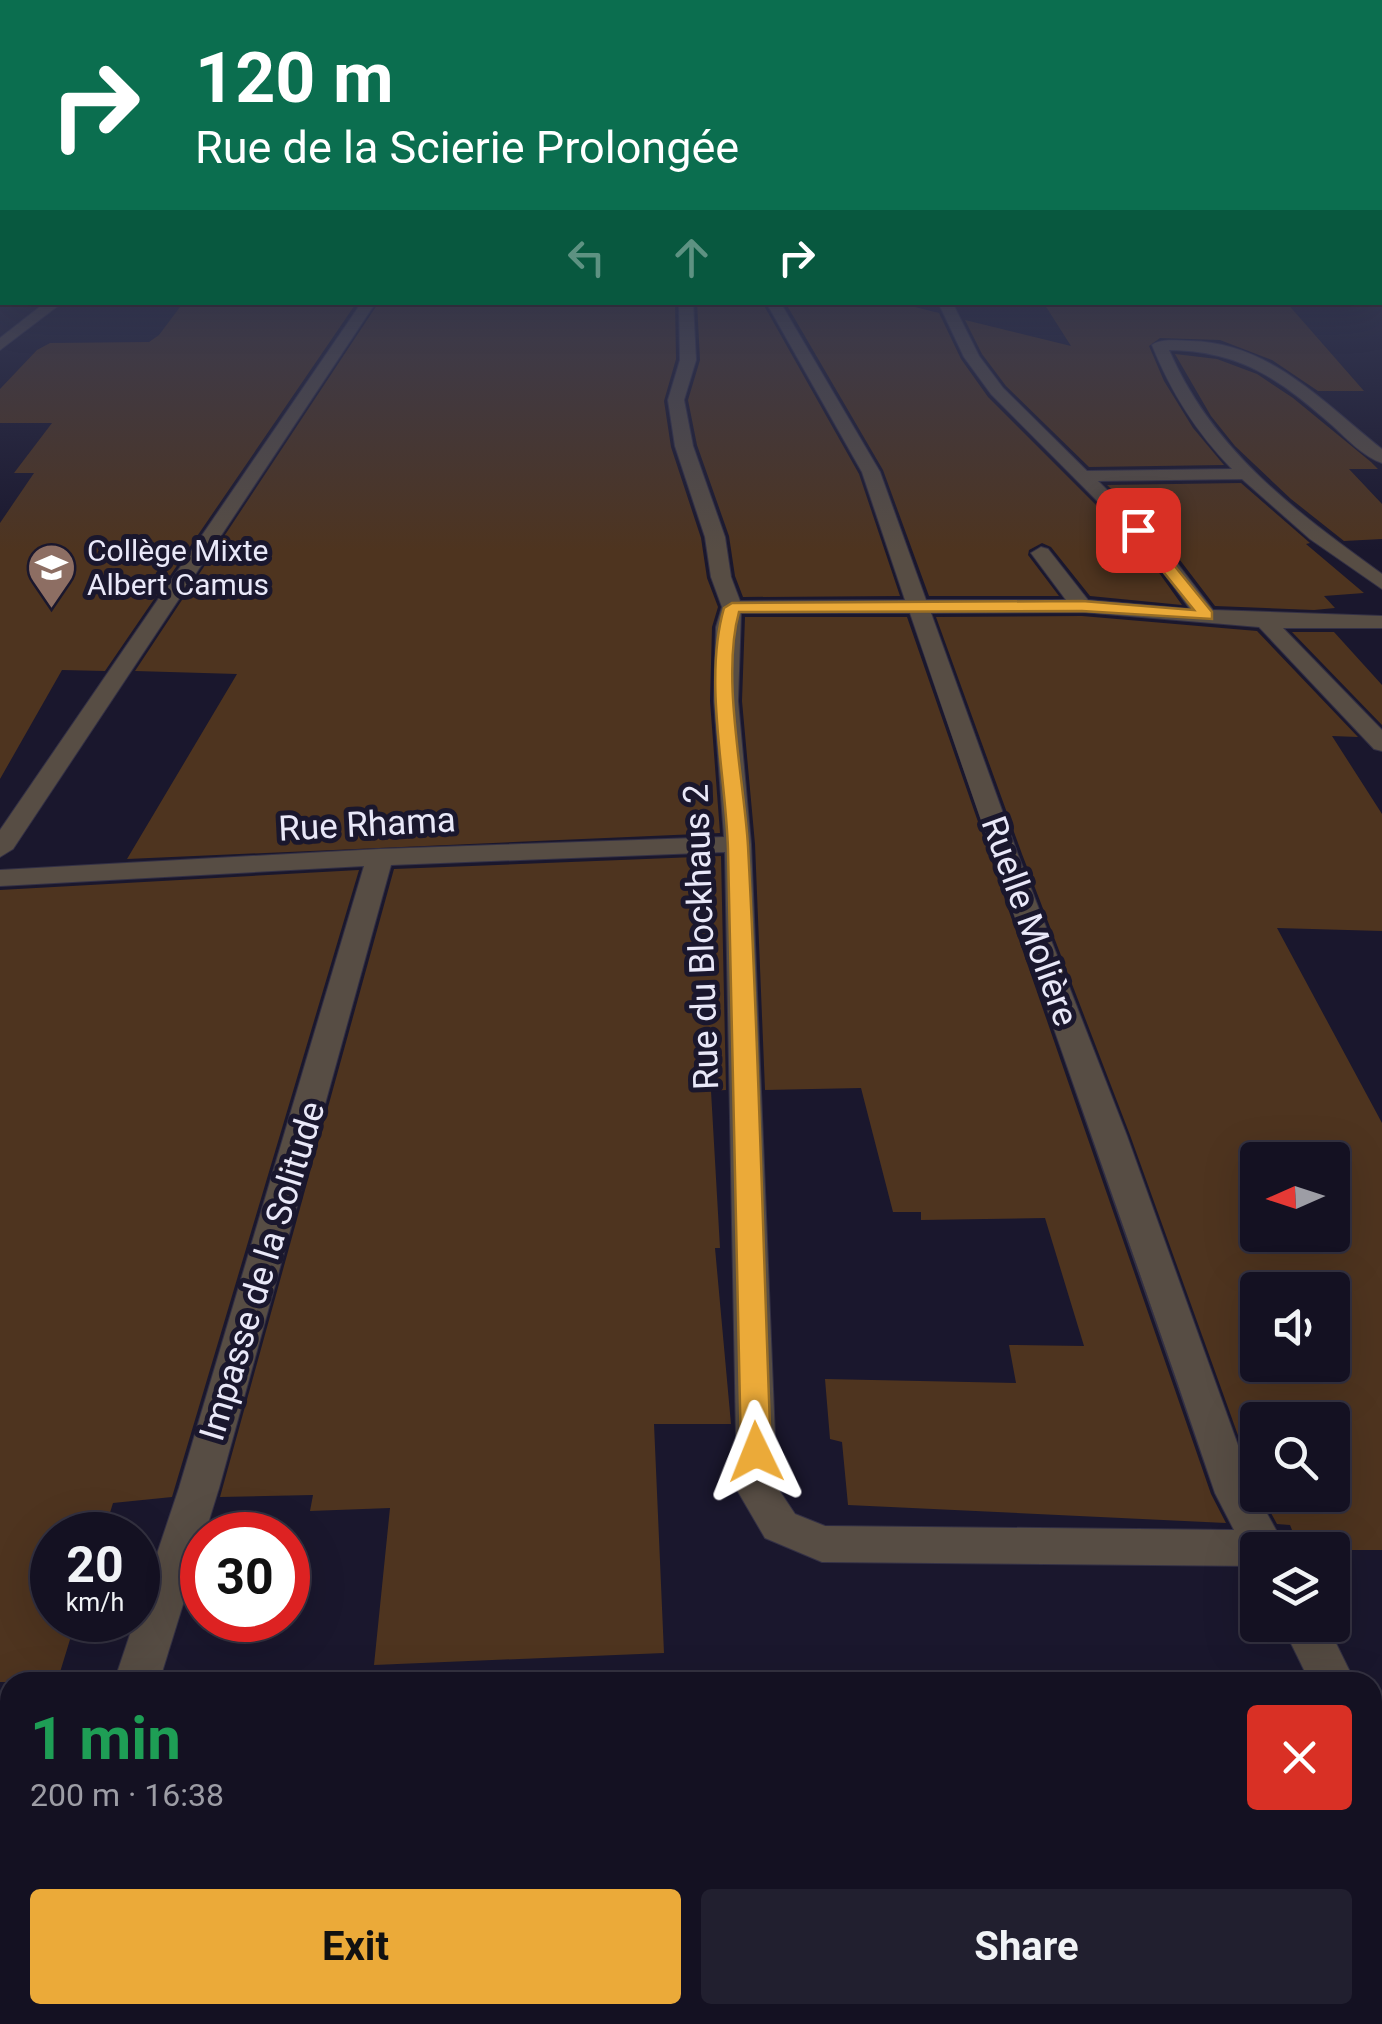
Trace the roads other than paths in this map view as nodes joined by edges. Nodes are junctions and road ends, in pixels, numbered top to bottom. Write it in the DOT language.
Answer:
graph roads {
  1 [pos="329,361"];
  2 [pos="688,361"];
  3 [pos="807,361"];
  4 [pos="975,361"];
  5 [pos="1165,361"];
  6 [pos="1254,361"];
  7 [pos="1382,458"];
  8 [pos="1250,474"];
  9 [pos="1086,476"];
  10 [pos="1041,553"];
  11 [pos="1382,583"];
  12 [pos="920,606"];
  13 [pos="1082,606"];
  14 [pos="732,608"];
  15 [pos="1206,616"];
  16 [pos="1265,621"];
  17 [pos="1382,622"];
  18 [pos="1382,744"];
  19 [pos="738,844"];
  20 [pos="0,849"];
  21 [pos="380,857"];
  22 [pos="0,878"];
  23 [pos="1256,1532"];
  24 [pos="1240,1549"];
  25 [pos="1313,1642"];
  26 [pos="139,1672"];
  27 [pos="1328,1672"];
  1 -- 20 [label="street"];
  2 -- 14 [label="street, Rue du Blockhaus 2"];
  3 -- 12 [label="street, Ruelle Molière"];
  4 -- 9 [label="street"];
  5 -- 8 [label="street"];
  6 -- 7 [label="street"];
  8 -- 9 [label="street"];
  8 -- 11 [label="street"];
  9 -- 15 [label="street"];
  10 -- 13 [label="street"];
  12 -- 13 [label="street"];
  12 -- 14 [label="street"];
  12 -- 23 [label="street, Ruelle Molière"];
  13 -- 15 [label="street"];
  14 -- 19 [label="street, Rue du Blockhaus 2"];
  15 -- 16 [label="street"];
  16 -- 17 [label="street"];
  16 -- 18 [label="street"];
  19 -- 21 [label="street, Rue Rhama"];
  19 -- 24 [label="street, Rue du Blockhaus 2"];
  21 -- 22 [label="street, Rue Rhama"];
  21 -- 26 [label="street, Impasse de la Solitude"];
  25 -- 27 [label="street"];
}
